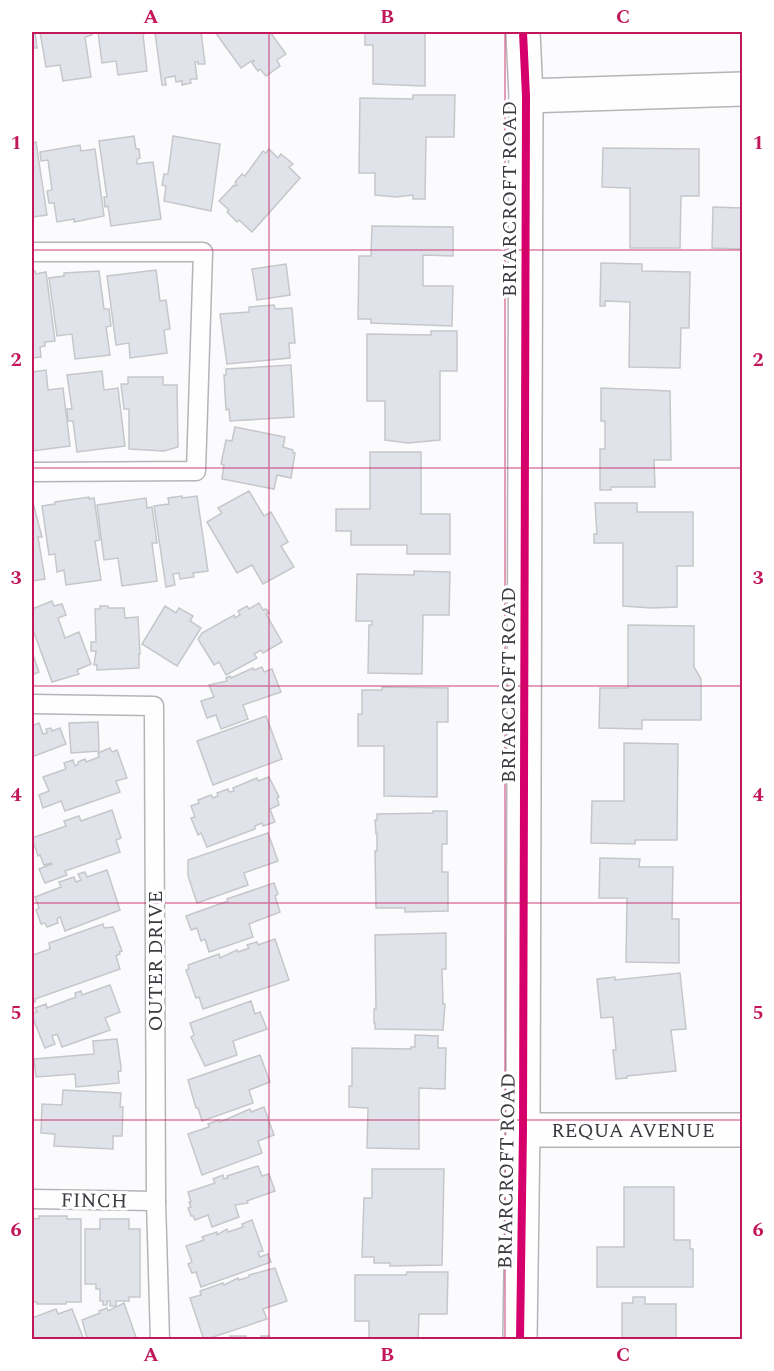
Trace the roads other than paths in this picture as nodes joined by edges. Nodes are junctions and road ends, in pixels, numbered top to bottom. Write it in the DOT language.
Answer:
graph roads {
  1 [pos="522,32"];
  2 [pos="742,89"];
  3 [pos="526,96"];
  4 [pos="32,252"];
  5 [pos="32,472"];
  6 [pos="32,704"];
  7 [pos="523,1130"];
  8 [pos="742,1130"];
  9 [pos="32,1199"];
  10 [pos="156,1201"];
  11 [pos="160,1340"];
  12 [pos="520,1340"];
  1 -- 3 [label="street, BRIARCROFT ROAD"];
  2 -- 3 [label="street"];
  3 -- 7 [label="street, BRIARCROFT ROAD"];
  4 -- 5 [label="lane"];
  6 -- 10 [label="lane, OUTER DRIVE"];
  7 -- 8 [label="street, REQUA AVENUE"];
  7 -- 12 [label="street, BRIARCROFT ROAD"];
  9 -- 10 [label="lane, FINCH"];
  10 -- 11 [label="lane, OUTER DRIVE"];
}
